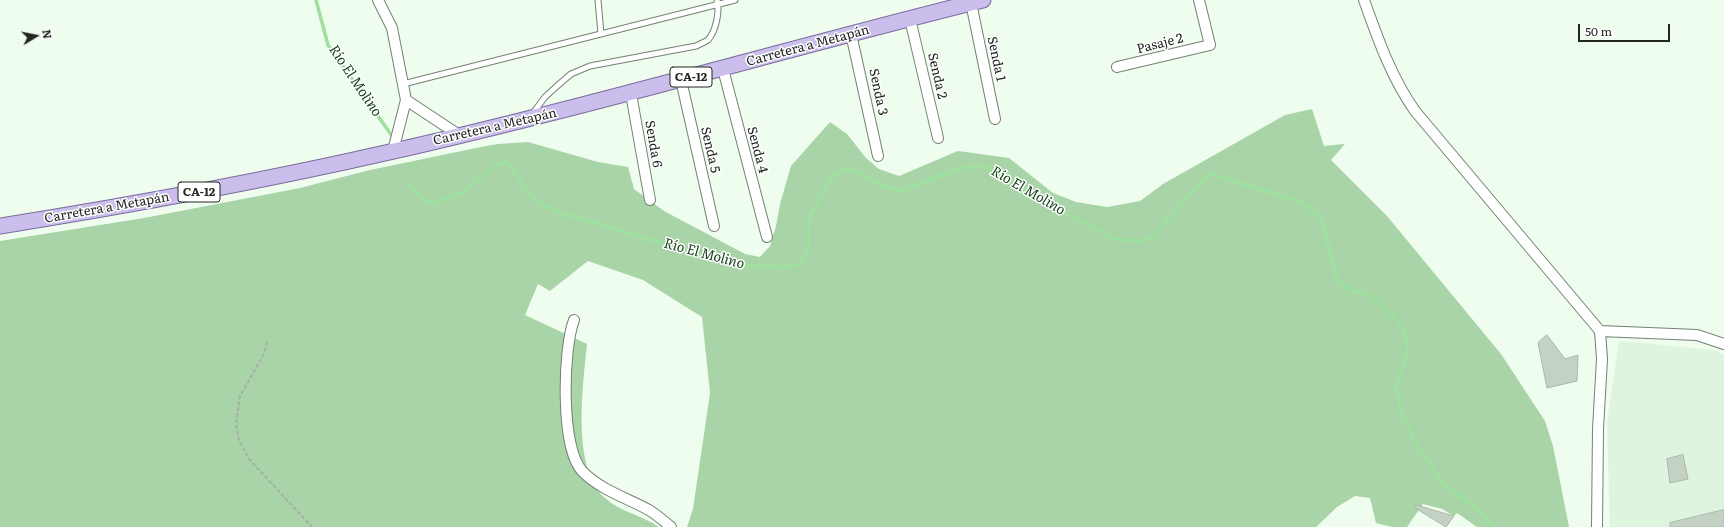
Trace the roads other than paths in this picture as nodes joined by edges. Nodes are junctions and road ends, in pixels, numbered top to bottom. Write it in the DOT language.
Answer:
graph roads {
  1 [pos="378,0"];
  2 [pos="598,0"];
  3 [pos="736,0"];
  4 [pos="1199,0"];
  5 [pos="1364,0"];
  6 [pos="717,2"];
  7 [pos="977,2"];
  8 [pos="910,19"];
  9 [pos="601,34"];
  10 [pos="851,34"];
  11 [pos="1117,67"];
  12 [pos="723,69"];
  13 [pos="681,80"];
  14 [pos="403,84"];
  15 [pos="631,94"];
  16 [pos="406,100"];
  17 [pos="529,119"];
  18 [pos="995,119"];
  19 [pos="459,135"];
  20 [pos="938,138"];
  21 [pos="393,151"];
  22 [pos="878,156"];
  23 [pos="650,200"];
  24 [pos="0,226"];
  25 [pos="714,226"];
  26 [pos="767,237"];
  27 [pos="574,320"];
  28 [pos="1600,331"];
  29 [pos="1724,344"];
  30 [pos="671,527"];
  31 [pos="1597,527"];
  1 -- 14 [label="street"];
  2 -- 9 [label="lane"];
  3 -- 6 [label="lane"];
  4 -- 11 [label="street, Pasaje 2"];
  5 -- 28 [label="street"];
  6 -- 9 [label="lane"];
  6 -- 17 [label="lane"];
  7 -- 8 [label="main road, Carretera a Metapán / CA-12"];
  7 -- 18 [label="street, Senda 1"];
  8 -- 10 [label="main road, Carretera a Metapán / CA-12"];
  8 -- 20 [label="street, Senda 2"];
  9 -- 14 [label="lane"];
  10 -- 12 [label="main road, Carretera a Metapán / CA-12"];
  10 -- 22 [label="street, Senda 3"];
  12 -- 13 [label="main road, Carretera a Metapán / CA-12"];
  12 -- 26 [label="street, Senda 4"];
  13 -- 15 [label="main road, Carretera a Metapán / CA-12"];
  13 -- 25 [label="street, Senda 5"];
  14 -- 16 [label="street"];
  15 -- 17 [label="main road, Carretera a Metapán / CA-12"];
  15 -- 23 [label="street, Senda 6"];
  16 -- 19 [label="street"];
  16 -- 21 [label="street"];
  17 -- 19 [label="main road, Carretera a Metapán / CA-12"];
  19 -- 21 [label="main road, Carretera a Metapán / CA-12"];
  21 -- 24 [label="main road, Carretera a Metapán / CA-12"];
  27 -- 30 [label="street"];
  28 -- 29 [label="street"];
  28 -- 31 [label="street"];
}
